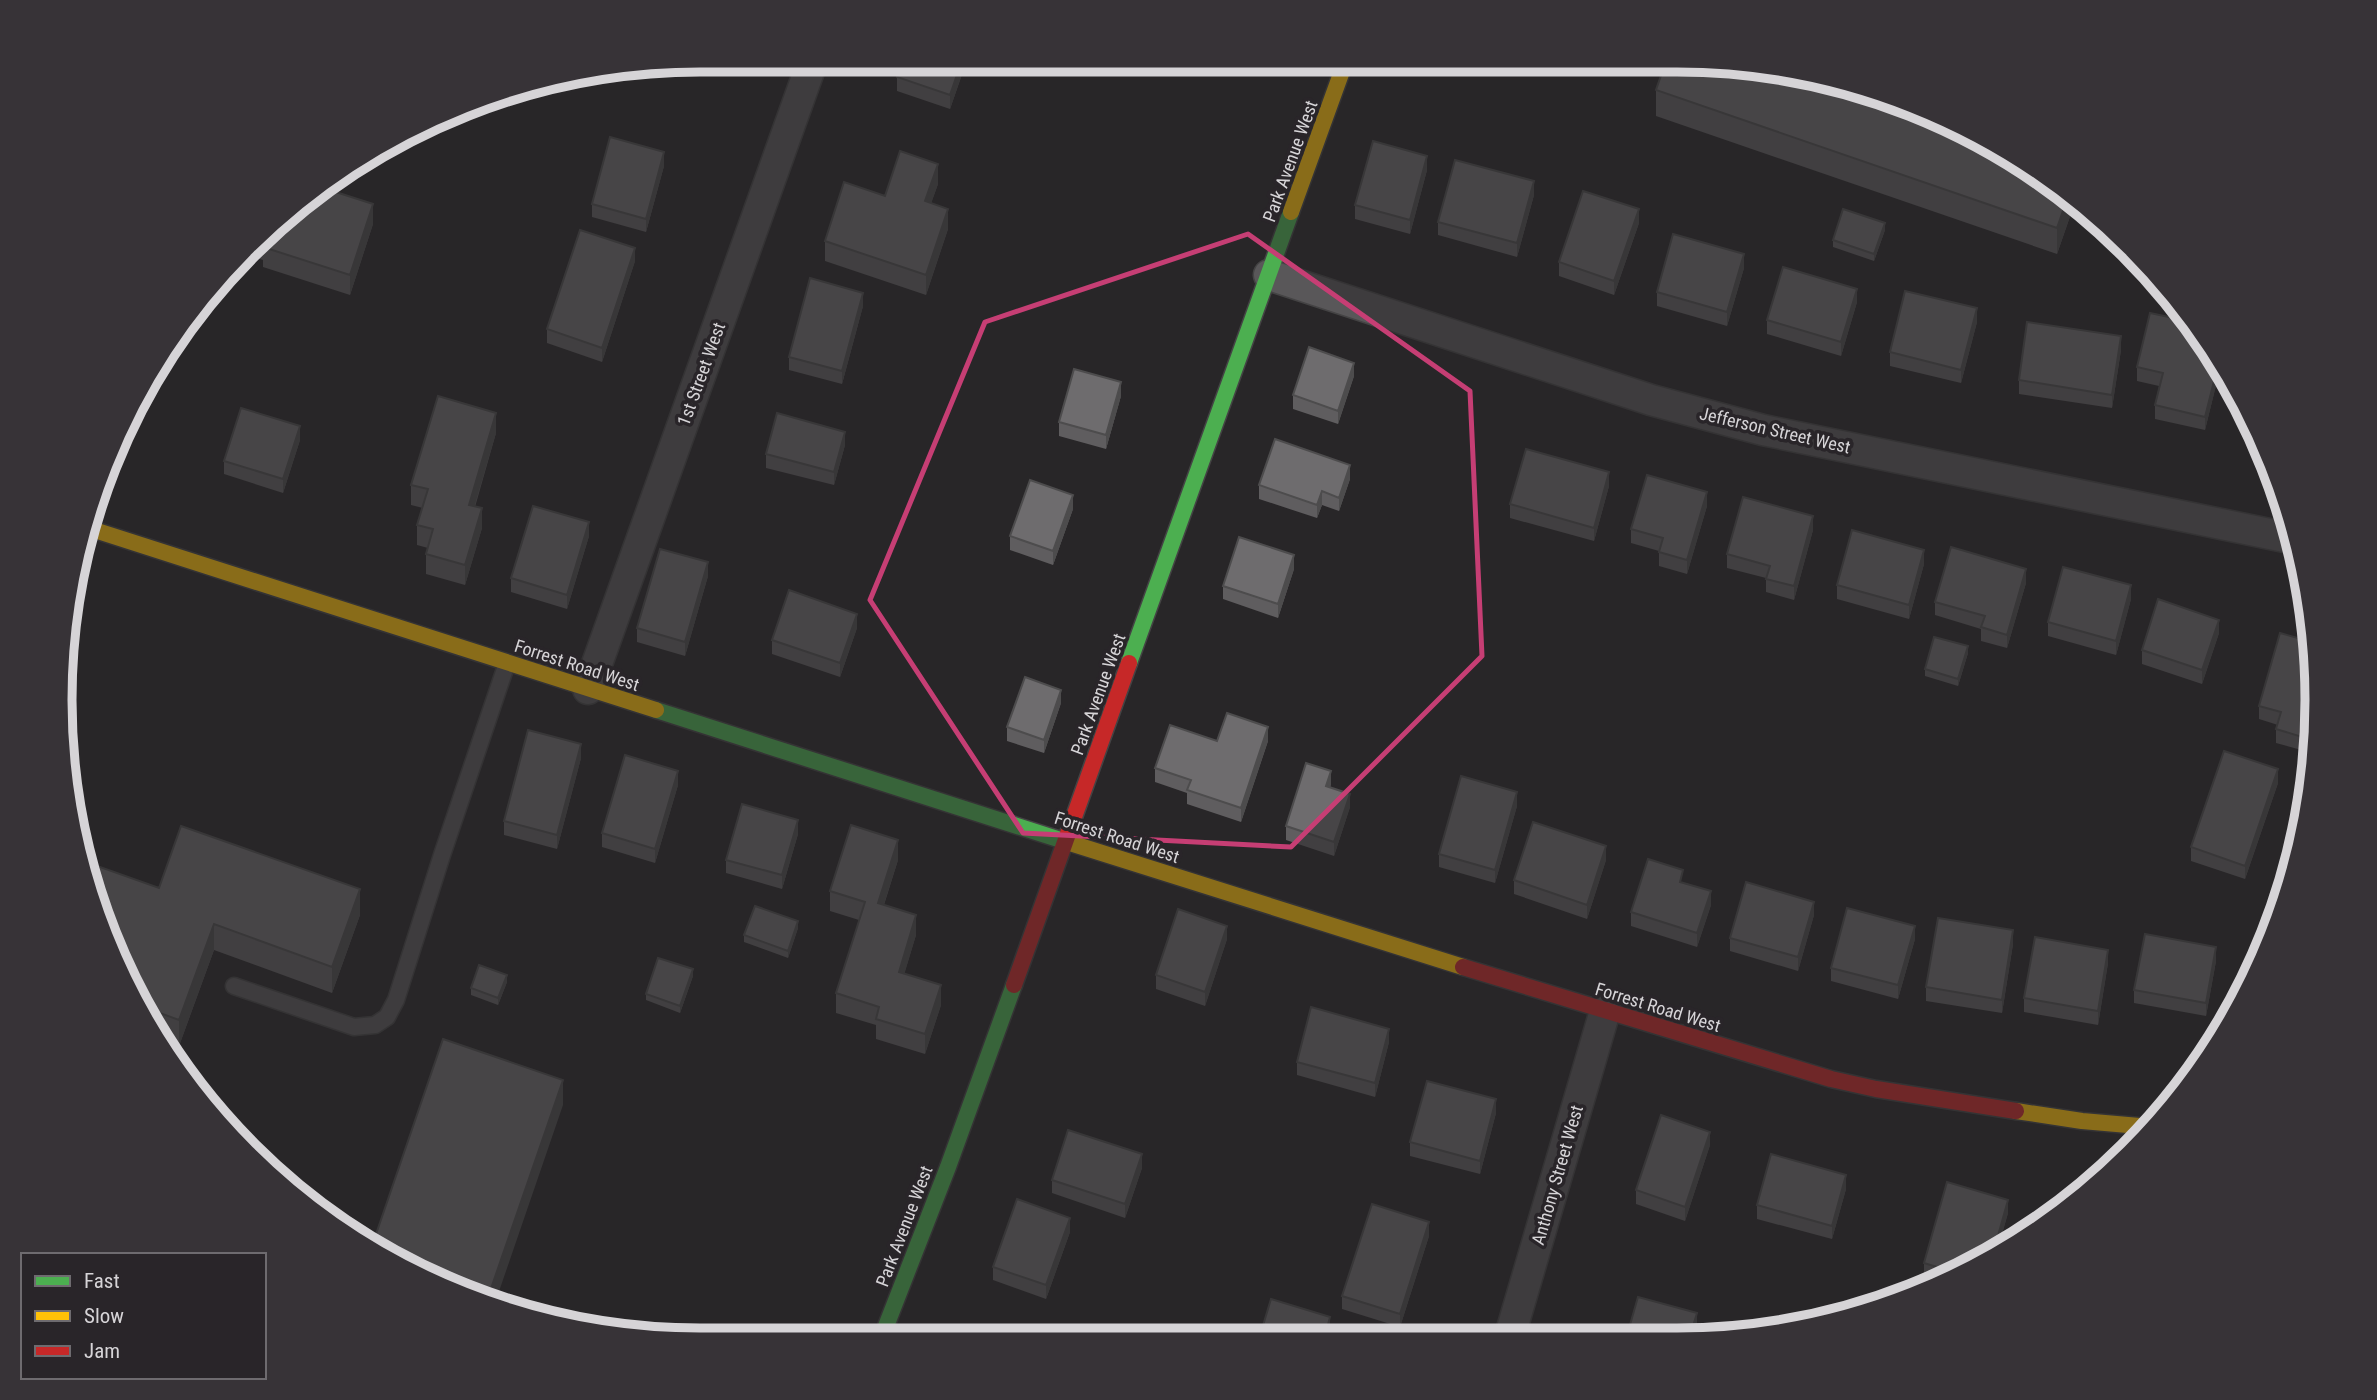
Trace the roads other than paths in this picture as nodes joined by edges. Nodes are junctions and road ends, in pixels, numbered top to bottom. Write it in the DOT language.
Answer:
graph roads {
  1 [pos="809,72"];
  2 [pos="1342,72"];
  3 [pos="1269,275"];
  4 [pos="95,530"];
  5 [pos="2284,537"];
  6 [pos="507,663"];
  7 [pos="588,689"];
  8 [pos="1065,840"];
  9 [pos="234,986"];
  10 [pos="1605,1011"];
  11 [pos="2138,1126"];
  12 [pos="885,1328"];
  13 [pos="1512,1328"];
  1 -- 7 [label="street, 1st Street West"];
  2 -- 3 [label="street, Park Avenue West"];
  3 -- 5 [label="street, Jefferson Street West"];
  3 -- 8 [label="street, Park Avenue West"];
  4 -- 6 [label="street, Forrest Road West"];
  6 -- 7 [label="street, Forrest Road West"];
  6 -- 9 [label="lane"];
  7 -- 8 [label="street, Forrest Road West"];
  8 -- 10 [label="street, Forrest Road West"];
  8 -- 12 [label="street, Park Avenue West"];
  10 -- 11 [label="street, Forrest Road West"];
  10 -- 13 [label="street, Anthony Street West"];
}
